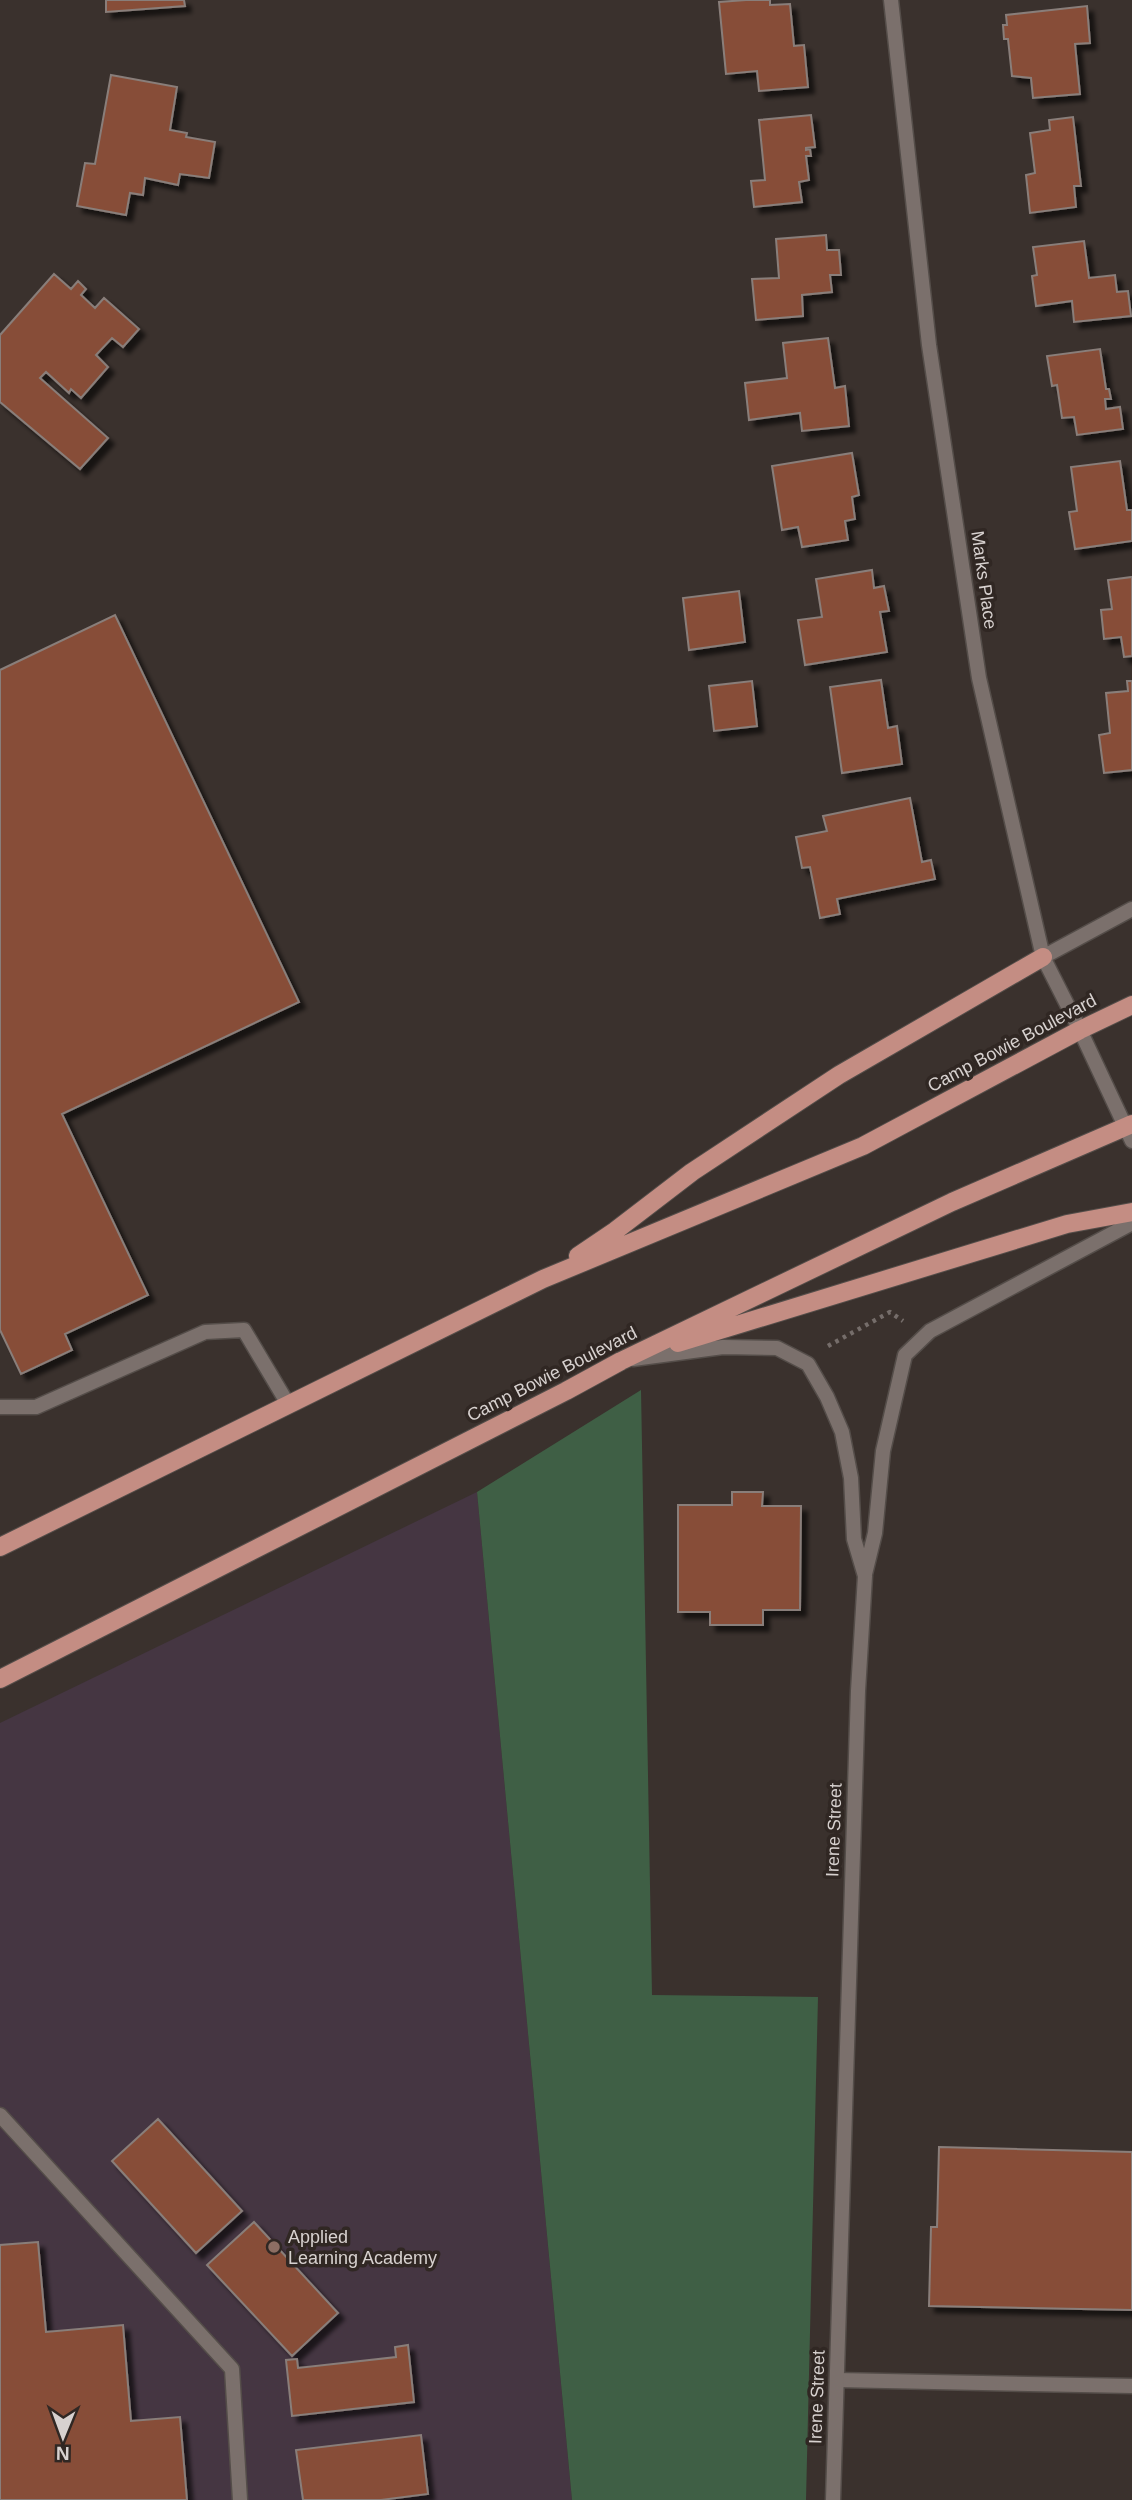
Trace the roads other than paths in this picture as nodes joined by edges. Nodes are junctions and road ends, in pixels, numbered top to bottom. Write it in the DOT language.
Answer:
graph roads {
  1 [pos="891,0"];
  2 [pos="1132,909"];
  3 [pos="1043,957"];
  4 [pos="1132,1005"];
  5 [pos="1080,1030"];
  6 [pos="1129,1131"];
  7 [pos="1132,1212"];
  8 [pos="1132,1223"];
  9 [pos="543,1279"];
  10 [pos="621,1361"];
  11 [pos="288,1405"];
  12 [pos="0,1407"];
  13 [pos="0,1547"];
  14 [pos="865,1576"];
  15 [pos="0,1679"];
  16 [pos="0,2115"];
  17 [pos="837,2380"];
  18 [pos="1132,2386"];
  19 [pos="240,2500"];
  20 [pos="833,2500"];
  1 -- 3 [label="street, Marks Place"];
  2 -- 3 [label="street"];
  3 -- 5 [label="street, Marks Place"];
  3 -- 9 [label="main road"];
  4 -- 5 [label="main road, Camp Bowie Boulevard"];
  5 -- 6 [label="street, Marks Place"];
  5 -- 9 [label="main road, Camp Bowie Boulevard"];
  6 -- 10 [label="main road, Camp Bowie Boulevard"];
  7 -- 10 [label="main road"];
  8 -- 14 [label="street"];
  9 -- 11 [label="main road, Camp Bowie Boulevard"];
  10 -- 14 [label="street, Irene Street"];
  10 -- 15 [label="main road, Camp Bowie Boulevard"];
  11 -- 12 [label="street"];
  11 -- 13 [label="main road, Camp Bowie Boulevard"];
  14 -- 17 [label="street, Irene Street"];
  16 -- 19 [label="street"];
  17 -- 18 [label="street"];
  17 -- 20 [label="street, Irene Street"];
}
